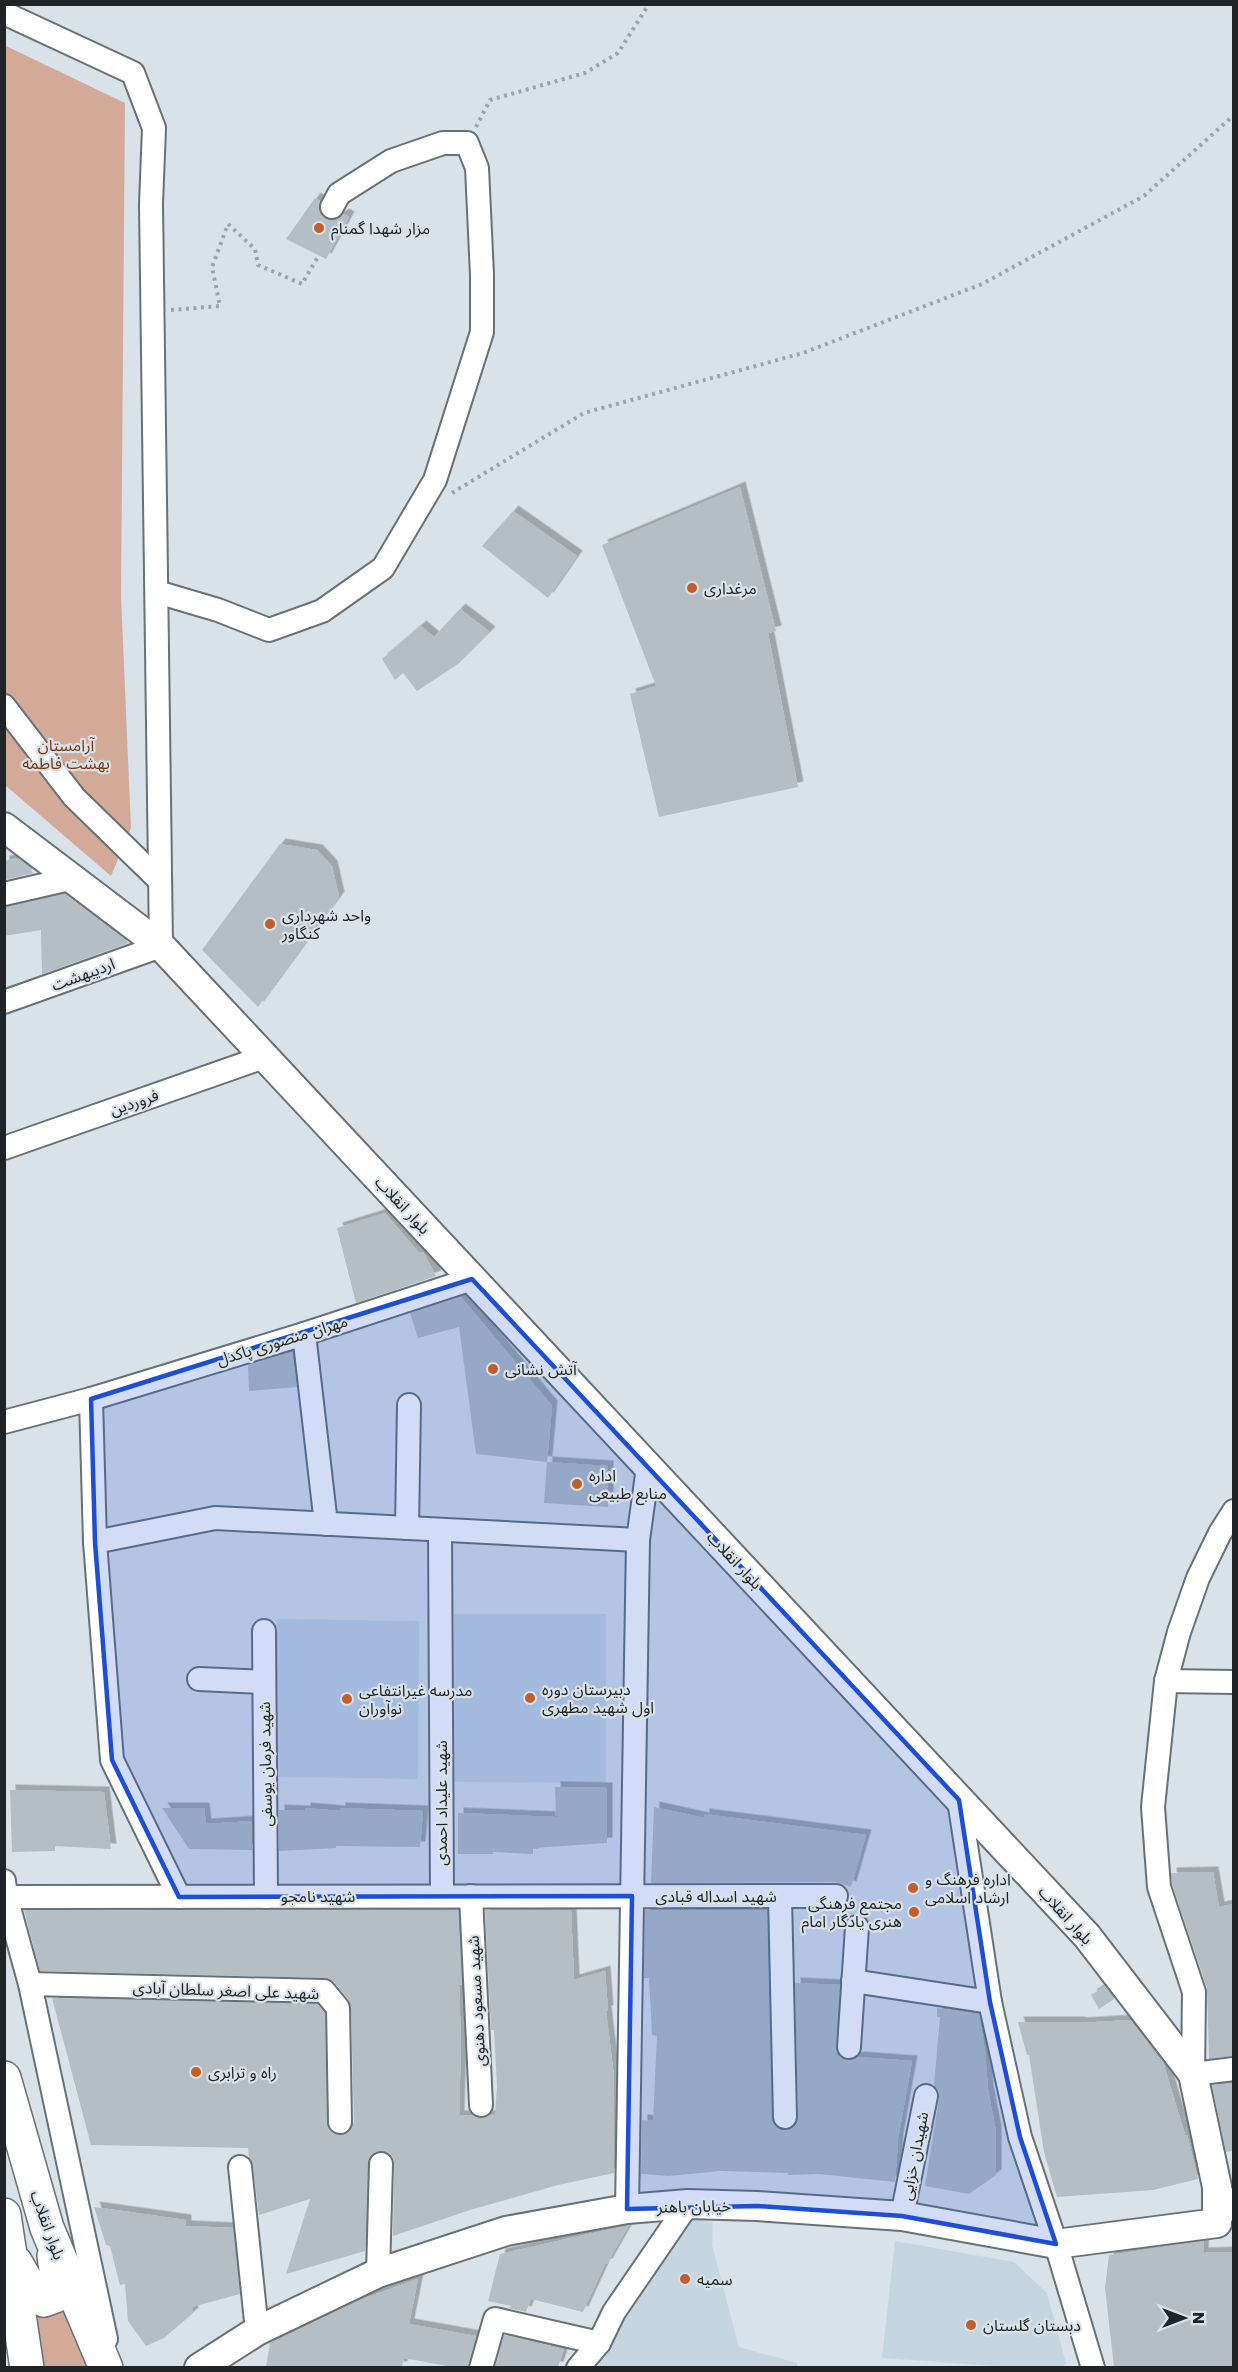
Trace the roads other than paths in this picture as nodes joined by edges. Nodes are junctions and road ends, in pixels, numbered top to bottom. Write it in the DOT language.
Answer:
graph roads {
  1 [pos="4,13"];
  2 [pos="332,207"];
  3 [pos="157,591"];
  4 [pos="4,706"];
  5 [pos="4,827"];
  6 [pos="74,878"];
  7 [pos="160,881"];
  8 [pos="4,894"];
  9 [pos="161,946"];
  10 [pos="4,1002"];
  11 [pos="264,1057"];
  12 [pos="4,1148"];
  13 [pos="472,1279"];
  14 [pos="304,1334"];
  15 [pos="91,1399"];
  16 [pos="409,1405"];
  17 [pos="4,1422"];
  18 [pos="648,1467"];
  19 [pos="1233,1511"];
  20 [pos="326,1524"];
  21 [pos="407,1528"];
  22 [pos="440,1530"];
  23 [pos="638,1540"];
  24 [pos="95,1542"];
  25 [pos="264,1631"];
  26 [pos="199,1679"];
  27 [pos="264,1682"];
  28 [pos="1166,1682"];
  29 [pos="1233,1682"];
  30 [pos="959,1800"];
  31 [pos="5,1891"];
  32 [pos="442,1896"];
  33 [pos="471,1896"];
  34 [pos="632,1896"];
  35 [pos="780,1896"];
  36 [pos="836,1896"];
  37 [pos="179,1897"];
  38 [pos="266,1897"];
  39 [pos="857,1927"];
  40 [pos="854,1981"];
  41 [pos="30,1984"];
  42 [pos="990,2002"];
  43 [pos="849,2046"];
  44 [pos="1233,2069"];
  45 [pos="1193,2074"];
  46 [pos="4,2078"];
  47 [pos="926,2096"];
  48 [pos="481,2105"];
  49 [pos="785,2117"];
  50 [pos="340,2122"];
  51 [pos="381,2164"];
  52 [pos="240,2167"];
  53 [pos="688,2204"];
  54 [pos="1225,2205"];
  55 [pos="627,2209"];
  56 [pos="4,2215"];
  57 [pos="902,2216"];
  58 [pos="47,2228"];
  59 [pos="1056,2244"];
  60 [pos="12,2256"];
  61 [pos="378,2273"];
  62 [pos="257,2331"];
  63 [pos="599,2343"];
  64 [pos="27,2367"];
  65 [pos="106,2367"];
  66 [pos="112,2367"];
  67 [pos="199,2367"];
  68 [pos="481,2367"];
  69 [pos="578,2367"];
  70 [pos="1093,2367"];
  1 -- 3 [label="street"];
  2 -- 3 [label="street"];
  3 -- 7 [label="street"];
  4 -- 7 [label="street"];
  5 -- 6 [label="street, بلوار انقلاب"];
  6 -- 8 [label="street"];
  6 -- 9 [label="street, بلوار انقلاب"];
  7 -- 9 [label="street"];
  9 -- 10 [label="street, اردیبهشت"];
  9 -- 11 [label="street, بلوار انقلاب"];
  11 -- 12 [label="street, فروردین"];
  11 -- 13 [label="street, بلوار انقلاب"];
  13 -- 14 [label="street, مهران منصوری پاکدل"];
  13 -- 18 [label="street, بلوار انقلاب"];
  14 -- 15 [label="street, مهران منصوری پاکدل"];
  14 -- 20 [label="street"];
  15 -- 17 [label="street, مهران منصوری پاکدل"];
  15 -- 24 [label="street"];
  16 -- 21 [label="street"];
  18 -- 23 [label="street"];
  18 -- 30 [label="street, بلوار انقلاب"];
  19 -- 28 [label="street"];
  20 -- 21 [label="street"];
  20 -- 24 [label="street"];
  21 -- 22 [label="street"];
  22 -- 23 [label="street"];
  22 -- 32 [label="street, شهید علیداد احمدی"];
  23 -- 34 [label="street"];
  24 -- 37 [label="street"];
  25 -- 27 [label="street, شهید فرمان یوسفی"];
  26 -- 27 [label="street"];
  27 -- 38 [label="street, شهید فرمان یوسفی"];
  28 -- 29 [label="street"];
  28 -- 45 [label="street"];
  30 -- 42 [label="street"];
  30 -- 45 [label="street, بلوار انقلاب"];
  31 -- 37 [label="street, شهید نامجو"];
  31 -- 41 [label="street"];
  32 -- 33 [label="street, شهید نامجو"];
  32 -- 38 [label="street, شهید نامجو"];
  33 -- 34 [label="street, شهید نامجو"];
  33 -- 48 [label="street, شهید مسعود دهنوی"];
  34 -- 35 [label="street, شهید اسداله قبادی"];
  34 -- 55 [label="street"];
  35 -- 36 [label="street, شهید اسداله قبادی"];
  35 -- 49 [label="street"];
  37 -- 38 [label="street, شهید نامجو"];
  39 -- 40 [label="street"];
  40 -- 42 [label="street"];
  40 -- 43 [label="street"];
  41 -- 50 [label="street, شهید علی اصغر سلطان آبادی"];
  41 -- 66 [label="street"];
  42 -- 59 [label="street"];
  44 -- 45 [label="street"];
  45 -- 54 [label="street, بلوار انقلاب"];
  46 -- 58 [label="main road, بلوار انقلاب"];
  47 -- 57 [label="street, شهیدان خزایی"];
  51 -- 61 [label="street"];
  52 -- 62 [label="street"];
  53 -- 55 [label="street, خیابان باهنر"];
  53 -- 57 [label="street, خیابان باهنر"];
  53 -- 63 [label="street"];
  54 -- 59 [label="street, خیابان باهنر"];
  55 -- 61 [label="street, خیابان باهنر"];
  56 -- 60 [label="main road"];
  57 -- 59 [label="street, خیابان باهنر"];
  58 -- 60 [label="main road"];
  58 -- 65 [label="main road, بلوار انقلاب"];
  59 -- 70 [label="street"];
  60 -- 64 [label="main road"];
  61 -- 62 [label="street, خیابان باهنر"];
  62 -- 67 [label="street, خیابان باهنر"];
  63 -- 68 [label="street"];
  63 -- 69 [label="street"];
}
